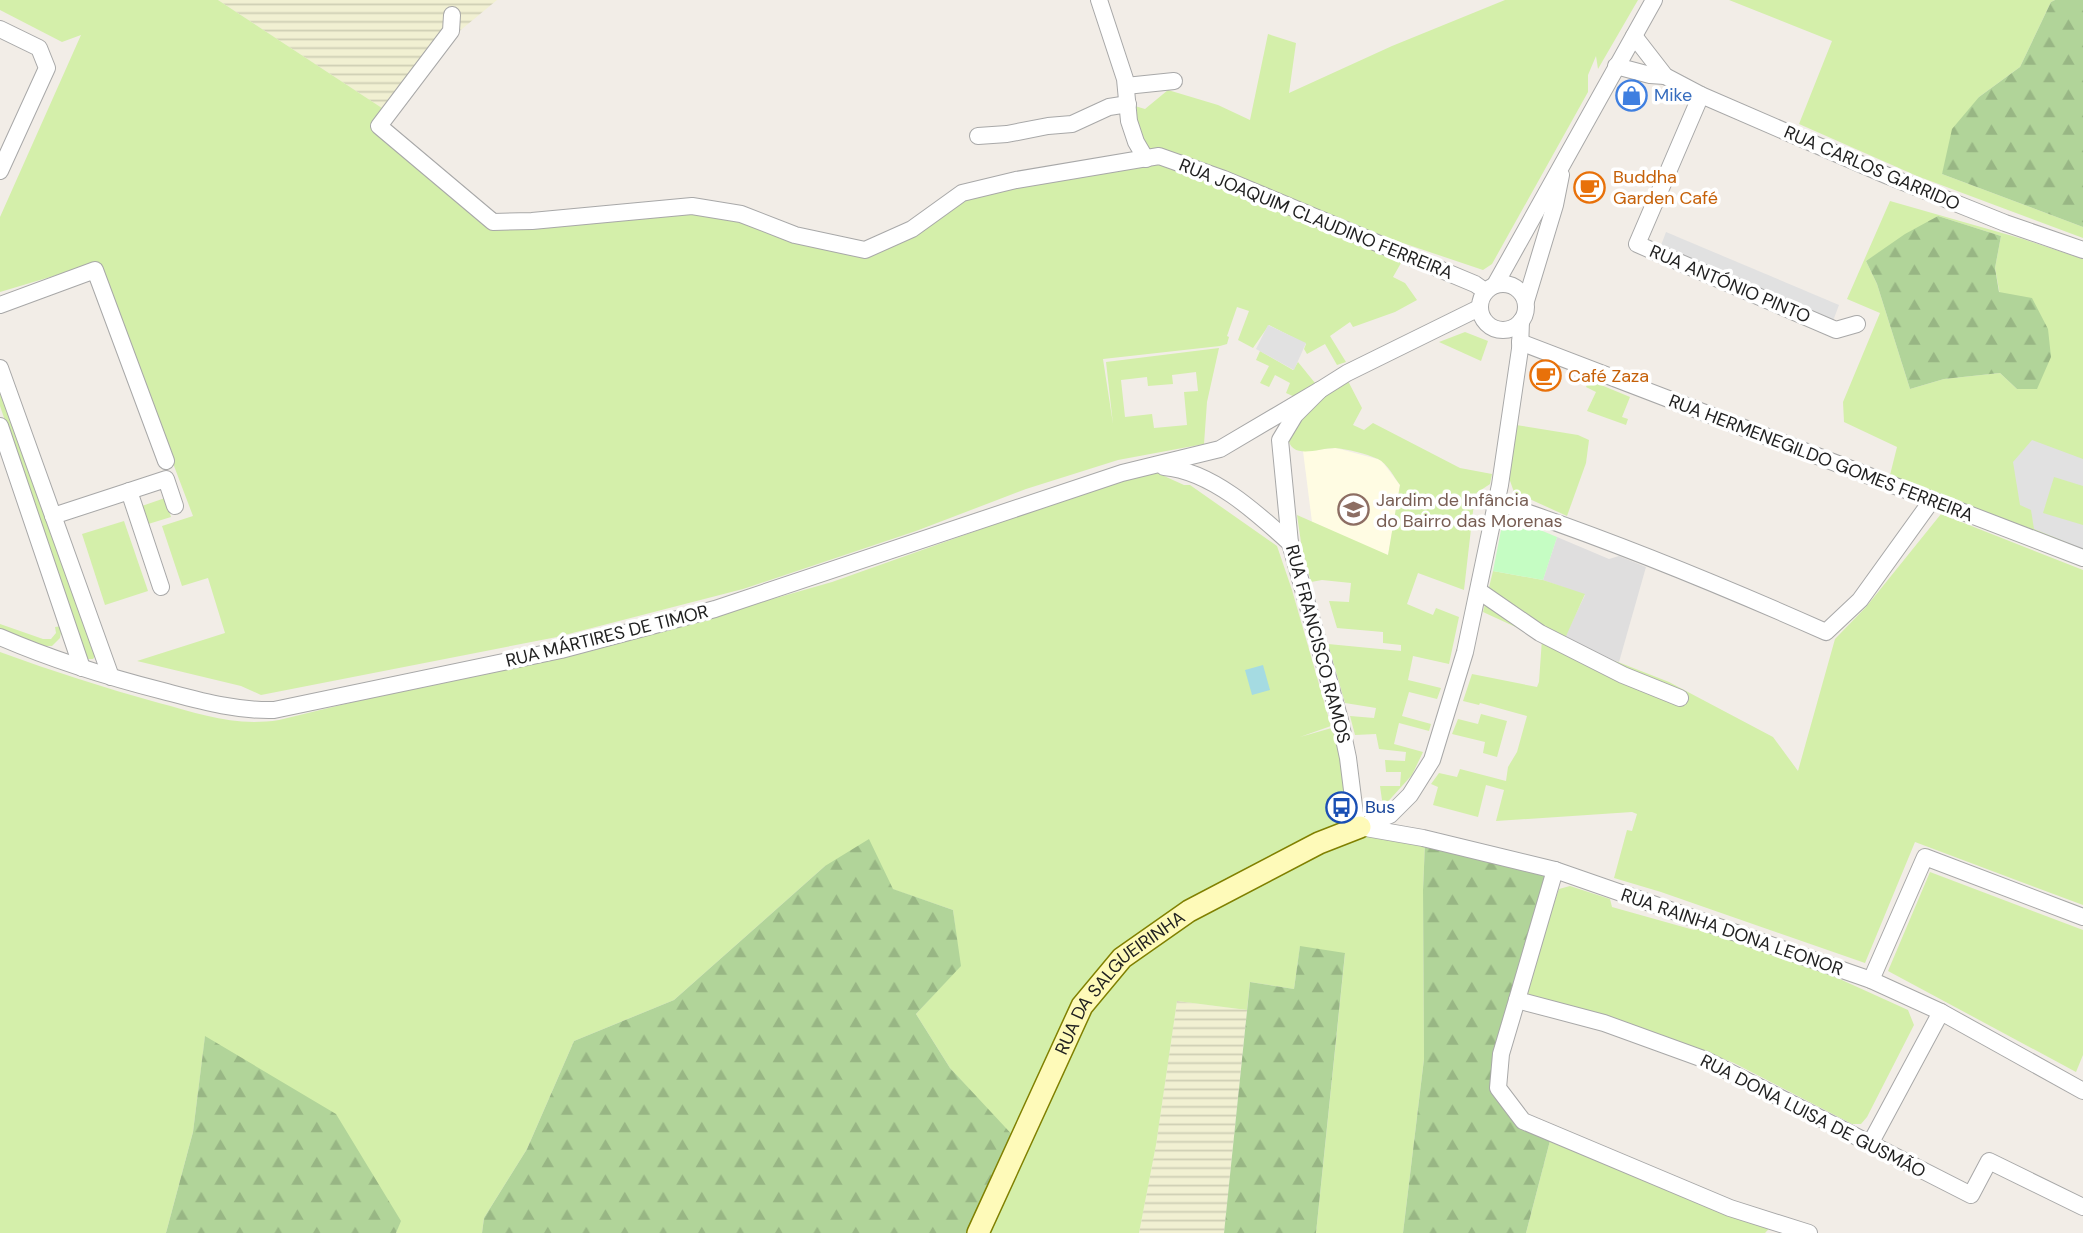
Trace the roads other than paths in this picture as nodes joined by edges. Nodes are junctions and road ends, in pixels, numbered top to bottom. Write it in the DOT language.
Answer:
graph roads {
  1 [pos="1099,0"];
  2 [pos="1654,0"];
  3 [pos="452,15"];
  4 [pos="0,29"];
  5 [pos="1634,36"];
  6 [pos="1616,66"];
  7 [pos="1665,76"];
  8 [pos="1174,81"];
  9 [pos="1126,86"];
  10 [pos="1701,95"];
  11 [pos="1128,104"];
  12 [pos="978,136"];
  13 [pos="1146,159"];
  14 [pos="1564,159"];
  15 [pos="0,170"];
  16 [pos="2083,250"];
  17 [pos="1490,288"];
  18 [pos="1526,301"];
  19 [pos="0,305"];
  20 [pos="1479,308"];
  21 [pos="1521,321"];
  22 [pos="1857,324"];
  23 [pos="1520,342"];
  24 [pos="0,368"];
  25 [pos="1320,390"];
  26 [pos="0,426"];
  27 [pos="1205,455"];
  28 [pos="166,461"];
  29 [pos="1148,466"];
  30 [pos="129,491"];
  31 [pos="1932,500"];
  32 [pos="1496,502"];
  33 [pos="175,506"];
  34 [pos="53,516"];
  35 [pos="1290,543"];
  36 [pos="2083,558"];
  37 [pos="161,587"];
  38 [pos="1479,591"];
  39 [pos="0,637"];
  40 [pos="72,638"];
  41 [pos="36,651"];
  42 [pos="82,668"];
  43 [pos="111,677"];
  44 [pos="1680,698"];
  45 [pos="1360,827"];
  46 [pos="1555,870"];
  47 [pos="2083,917"];
  48 [pos="1871,979"];
  49 [pos="1517,1000"];
  50 [pos="1941,1012"];
  51 [pos="2082,1089"];
  52 [pos="1870,1144"];
  53 [pos="2083,1207"];
  54 [pos="978,1233"];
  55 [pos="1810,1233"];
  1 -- 9 [label="street"];
  2 -- 5 [label="street"];
  3 -- 13 [label="street, RUA JOAQUIM CLAUDINO FERREIRA"];
  4 -- 15 [label="street"];
  5 -- 6 [label="street"];
  5 -- 7 [label="street, RUA CARLOS GARRIDO"];
  6 -- 7 [label="street, RUA CARLOS GARRIDO"];
  6 -- 14 [label="street"];
  7 -- 10 [label="street, RUA CARLOS GARRIDO"];
  8 -- 9 [label="street"];
  9 -- 11 [label="street"];
  10 -- 16 [label="street, RUA CARLOS GARRIDO"];
  10 -- 22 [label="street, RUA ANTÓNIO PINTO"];
  11 -- 12 [label="street"];
  11 -- 13 [label="street"];
  13 -- 17 [label="street, RUA JOAQUIM CLAUDINO FERREIRA"];
  14 -- 17 [label="street"];
  14 -- 18 [label="street"];
  17 -- 18 [label="street"];
  17 -- 20 [label="street"];
  18 -- 21 [label="street"];
  19 -- 28 [label="street"];
  20 -- 21 [label="street"];
  20 -- 25 [label="street, RUA FRANCISCO RAMOS"];
  21 -- 23 [label="street"];
  23 -- 31 [label="street, RUA HERMENEGILDO GOMES FERREIRA"];
  23 -- 32 [label="street"];
  24 -- 34 [label="street"];
  25 -- 27 [label="street, RUA FRANCISCO RAMOS"];
  25 -- 35 [label="street, RUA FRANCISCO RAMOS"];
  26 -- 40 [label="street"];
  27 -- 29 [label="street, RUA MÁRTIRES DE TIMOR"];
  29 -- 35 [label="street"];
  29 -- 43 [label="street, RUA MÁRTIRES DE TIMOR"];
  30 -- 33 [label="street"];
  30 -- 34 [label="street"];
  30 -- 37 [label="street"];
  31 -- 32 [label="street"];
  31 -- 36 [label="street, RUA HERMENEGILDO GOMES FERREIRA"];
  32 -- 38 [label="street"];
  34 -- 43 [label="street"];
  35 -- 45 [label="street, RUA FRANCISCO RAMOS"];
  38 -- 44 [label="street"];
  38 -- 45 [label="street"];
  39 -- 41 [label="street, RUA MÁRTIRES DE TIMOR"];
  40 -- 41 [label="street"];
  40 -- 42 [label="street"];
  41 -- 42 [label="street, RUA MÁRTIRES DE TIMOR"];
  42 -- 43 [label="street, RUA MÁRTIRES DE TIMOR"];
  45 -- 46 [label="street, RUA RAINHA DONA LEONOR"];
  45 -- 54 [label="street, RUA DA SALGUEIRINHA"];
  46 -- 48 [label="street, RUA RAINHA DONA LEONOR"];
  46 -- 49 [label="street"];
  47 -- 48 [label="street"];
  48 -- 50 [label="street, RUA RAINHA DONA LEONOR"];
  49 -- 52 [label="street, RUA DONA LUISA DE GUSMÃO"];
  49 -- 55 [label="street"];
  50 -- 51 [label="street, RUA RAINHA DONA LEONOR"];
  50 -- 52 [label="street"];
  52 -- 53 [label="street, RUA DONA LUISA DE GUSMÃO"];
}
